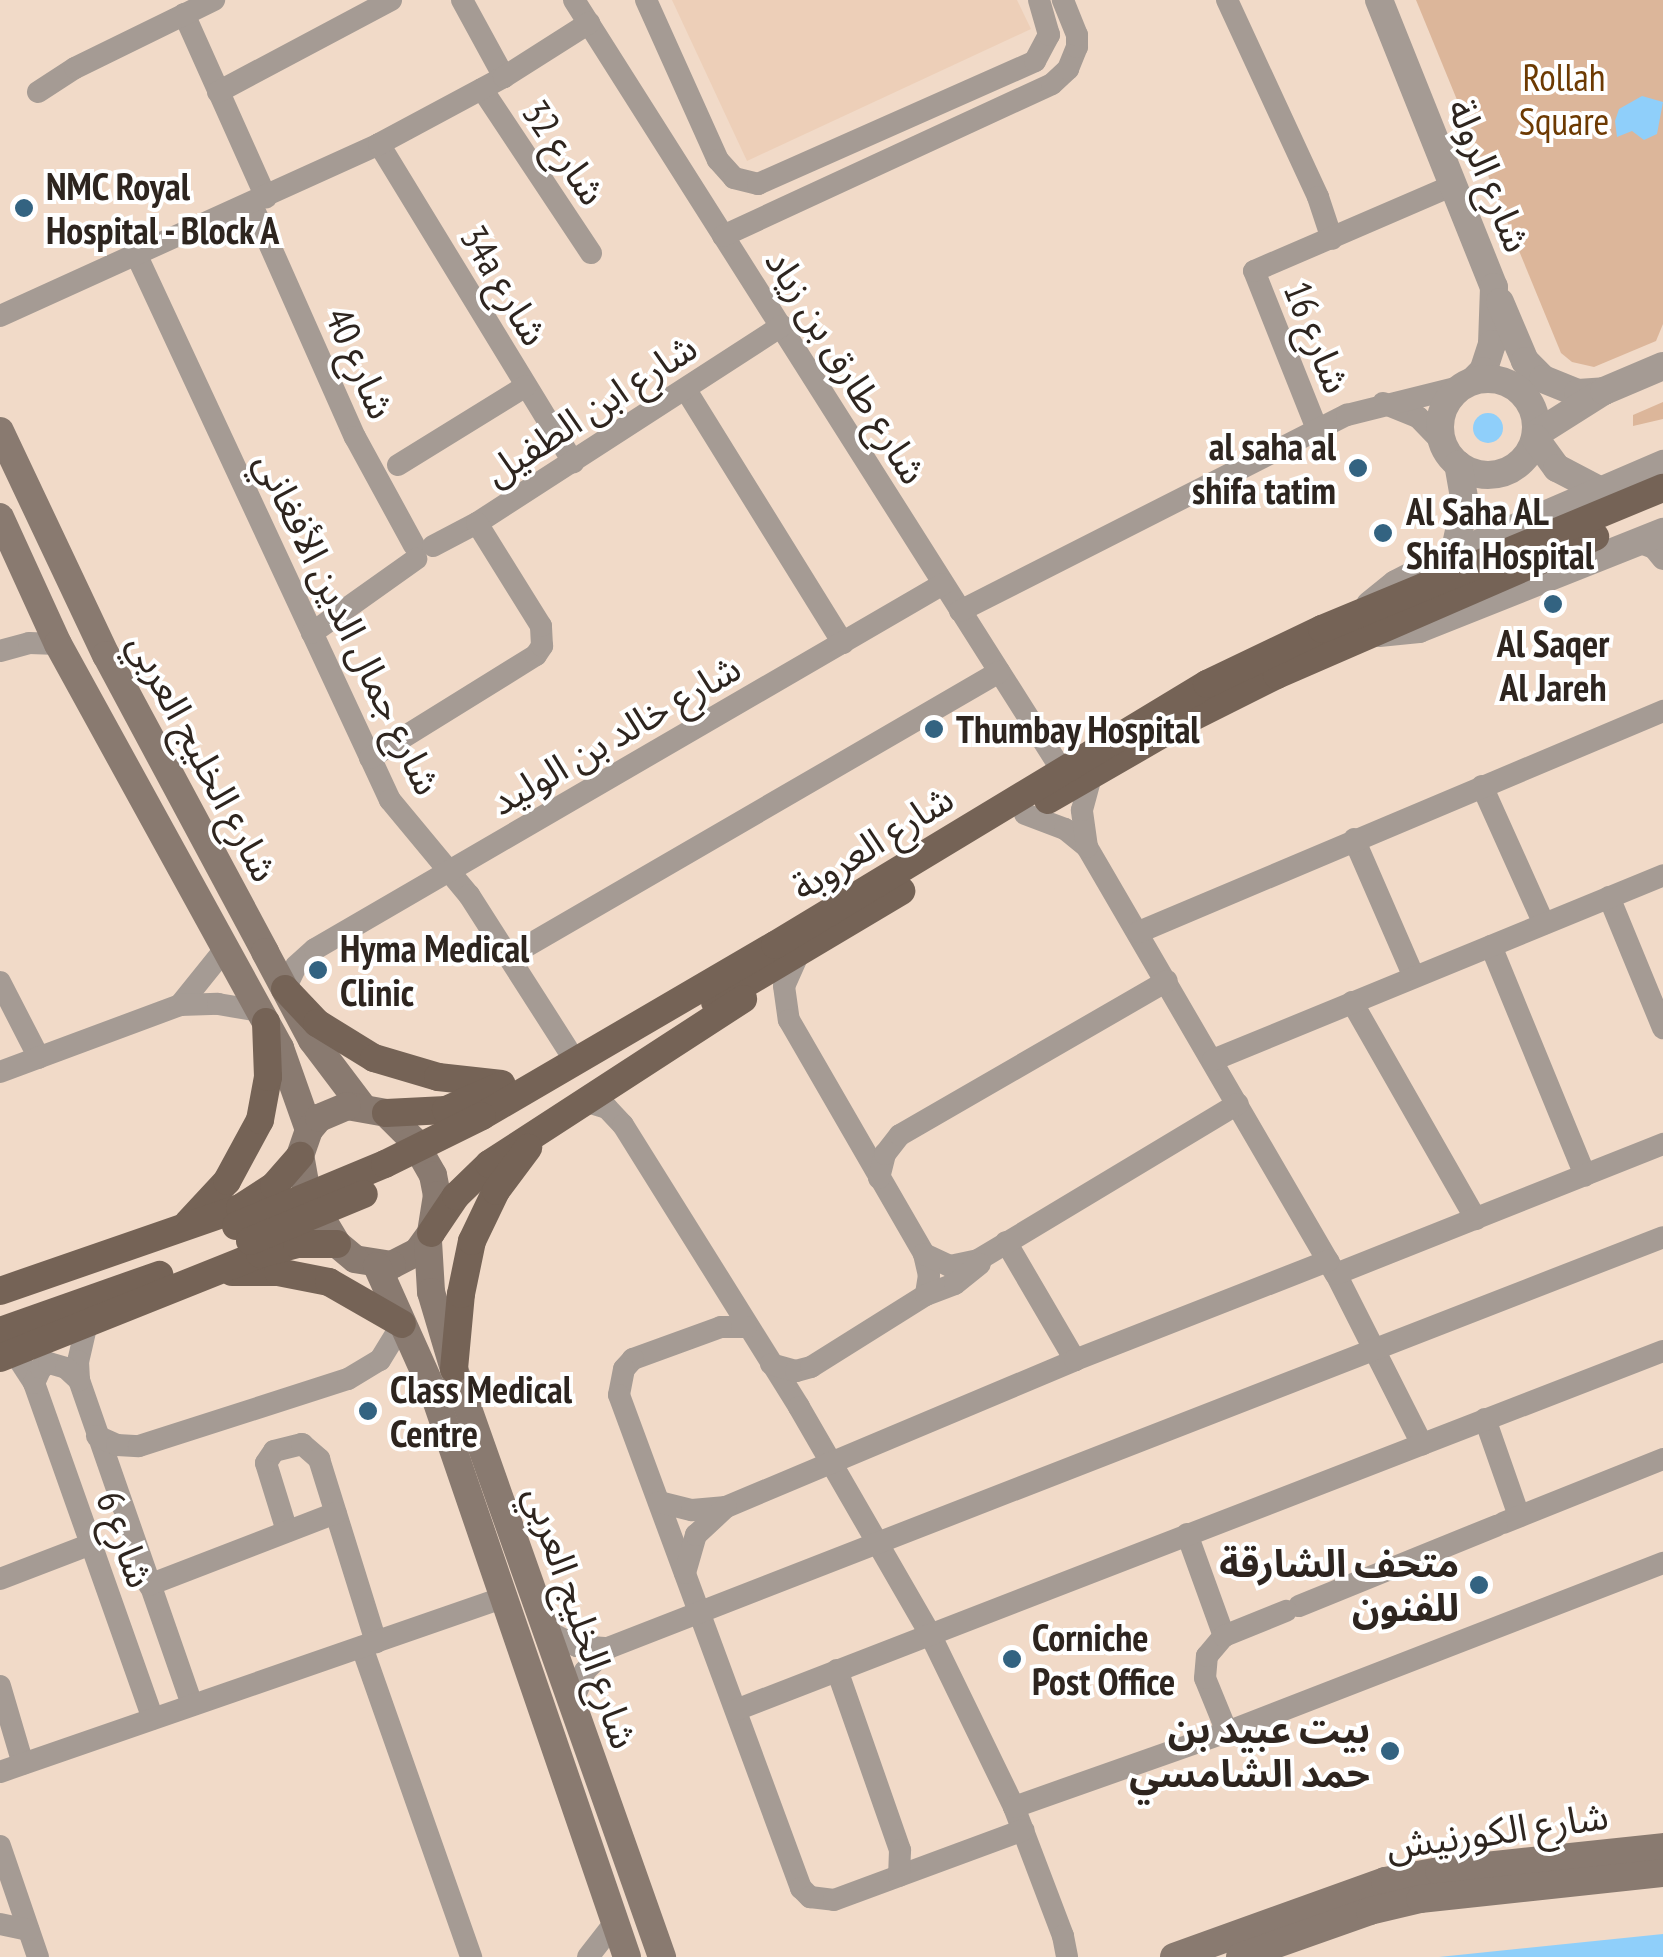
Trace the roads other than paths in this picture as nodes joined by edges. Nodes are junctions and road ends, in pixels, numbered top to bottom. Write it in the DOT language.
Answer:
graph roads {
  1 [pos="392,0"];
  2 [pos="462,0"];
  3 [pos="574,0"];
  4 [pos="646,0"];
  5 [pos="1039,0"];
  6 [pos="1062,0"];
  7 [pos="1227,0"];
  8 [pos="1380,0"];
  9 [pos="200,5"];
  10 [pos="589,24"];
  11 [pos="1004,76"];
  12 [pos="504,77"];
  13 [pos="482,89"];
  14 [pos="38,92"];
  15 [pos="218,92"];
  16 [pos="1015,102"];
  17 [pos="378,144"];
  18 [pos="711,148"];
  19 [pos="678,164"];
  20 [pos="1454,186"];
  21 [pos="259,201"];
  22 [pos="723,236"];
  23 [pos="1332,239"];
  24 [pos="591,253"];
  25 [pos="137,256"];
  26 [pos="1494,287"];
  27 [pos="0,316"];
  28 [pos="782,326"];
  29 [pos="1663,366"];
  30 [pos="1467,383"];
  31 [pos="526,386"];
  32 [pos="686,390"];
  33 [pos="1604,391"];
  34 [pos="1383,403"];
  35 [pos="1317,429"];
  36 [pos="0,431"];
  37 [pos="1535,436"];
  38 [pos="1441,441"];
  39 [pos="573,462"];
  40 [pos="398,464"];
  41 [pos="1458,464"];
  42 [pos="1663,464"];
  43 [pos="1663,488"];
  44 [pos="1600,491"];
  45 [pos="1663,507"];
  46 [pos="0,517"];
  47 [pos="477,523"];
  48 [pos="1650,537"];
  49 [pos="421,550"];
  50 [pos="1454,554"];
  51 [pos="1663,559"];
  52 [pos="943,584"];
  53 [pos="41,608"];
  54 [pos="960,610"];
  55 [pos="1367,623"];
  56 [pos="312,633"];
  57 [pos="58,644"];
  58 [pos="843,644"];
  59 [pos="10,648"];
  60 [pos="999,672"];
  61 [pos="132,705"];
  62 [pos="1663,711"];
  63 [pos="370,758"];
  64 [pos="1061,770"];
  65 [pos="1092,773"];
  66 [pos="1482,786"];
  67 [pos="1025,814"];
  68 [pos="1354,839"];
  69 [pos="1087,847"];
  70 [pos="448,870"];
  71 [pos="1663,875"];
  72 [pos="1608,897"];
  73 [pos="1544,924"];
  74 [pos="1139,932"];
  75 [pos="1491,946"];
  76 [pos="225,949"];
  77 [pos="785,955"];
  78 [pos="508,957"];
  79 [pos="1414,977"];
  80 [pos="1167,981"];
  81 [pos="0,982"];
  82 [pos="285,989"];
  83 [pos="1352,1002"];
  84 [pos="180,1005"];
  85 [pos="263,1016"];
  86 [pos="1663,1028"];
  87 [pos="567,1048"];
  88 [pos="38,1058"];
  89 [pos="1213,1060"];
  90 [pos="0,1072"];
  91 [pos="504,1084"];
  92 [pos="584,1101"];
  93 [pos="1238,1104"];
  94 [pos="374,1109"];
  95 [pos="548,1125"];
  96 [pos="852,1130"];
  97 [pos="900,1134"];
  98 [pos="305,1143"];
  99 [pos="1663,1144"];
  100 [pos="1585,1175"];
  101 [pos="880,1178"];
  102 [pos="1476,1219"];
  103 [pos="175,1233"];
  104 [pos="243,1234"];
  105 [pos="430,1237"];
  106 [pos="1663,1237"];
  107 [pos="337,1244"];
  108 [pos="998,1247"];
  109 [pos="924,1254"];
  110 [pos="377,1266"];
  111 [pos="1332,1268"];
  112 [pos="201,1276"];
  113 [pos="0,1291"];
  114 [pos="926,1296"];
  115 [pos="0,1308"];
  116 [pos="87,1323"];
  117 [pos="402,1324"];
  118 [pos="746,1328"];
  119 [pos="5,1347"];
  120 [pos="1376,1348"];
  121 [pos="1663,1350"];
  122 [pos="1074,1360"];
  123 [pos="770,1364"];
  124 [pos="454,1369"];
  125 [pos="803,1371"];
  126 [pos="79,1380"];
  127 [pos="34,1383"];
  128 [pos="799,1407"];
  129 [pos="1485,1419"];
  130 [pos="97,1436"];
  131 [pos="1422,1444"];
  132 [pos="1663,1460"];
  133 [pos="830,1464"];
  134 [pos="659,1502"];
  135 [pos="726,1507"];
  136 [pos="336,1513"];
  137 [pos="1506,1522"];
  138 [pos="287,1531"];
  139 [pos="1186,1534"];
  140 [pos="90,1544"];
  141 [pos="878,1546"];
  142 [pos="1663,1563"];
  143 [pos="684,1575"];
  144 [pos="0,1579"];
  145 [pos="150,1585"];
  146 [pos="505,1597"];
  147 [pos="700,1613"];
  148 [pos="548,1632"];
  149 [pos="930,1634"];
  150 [pos="1224,1636"];
  151 [pos="369,1645"];
  152 [pos="608,1648"];
  153 [pos="837,1670"];
  154 [pos="0,1686"];
  155 [pos="572,1700"];
  156 [pos="192,1705"];
  157 [pos="736,1710"];
  158 [pos="153,1719"];
  159 [pos="548,1722"];
  160 [pos="1227,1732"];
  161 [pos="23,1764"];
  162 [pos="0,1772"];
  163 [pos="607,1800"];
  164 [pos="1014,1806"];
  165 [pos="1023,1830"];
  166 [pos="0,1846"];
  167 [pos="1663,1847"];
  168 [pos="1663,1873"];
  169 [pos="899,1876"];
  170 [pos="16,1892"];
  171 [pos="0,1914"];
  172 [pos="616,1921"];
  173 [pos="0,1924"];
  174 [pos="28,1930"];
  175 [pos="1065,1947"];
  176 [pos="38,1957"];
  177 [pos="471,1957"];
  178 [pos="588,1957"];
  179 [pos="628,1957"];
  180 [pos="662,1957"];
  181 [pos="1080,1957"];
  182 [pos="1174,1957"];
  183 [pos="1240,1957"];
  1 -- 15 [label="street"];
  2 -- 12 [label="street"];
  3 -- 10 [label="street, شارع طارق بن زياد"];
  4 -- 18 [label="street"];
  5 -- 11 [label="street"];
  6 -- 16 [label="street"];
  7 -- 23 [label="street"];
  8 -- 20 [label="street, شارع الرولة"];
  9 -- 14 [label="street"];
  9 -- 15 [label="street, شارع 40"];
  10 -- 12 [label="street"];
  10 -- 19 [label="street, شارع طارق بن زياد"];
  11 -- 16 [label="street"];
  11 -- 18 [label="street"];
  12 -- 13 [label="street"];
  13 -- 17 [label="street"];
  13 -- 24 [label="street, شارع 32"];
  15 -- 21 [label="street, شارع 40"];
  16 -- 22 [label="street"];
  17 -- 21 [label="street"];
  17 -- 31 [label="street, 34a شارع"];
  18 -- 19 [label="street"];
  19 -- 22 [label="street, شارع طارق بن زياد"];
  20 -- 23 [label="street"];
  20 -- 26 [label="street, شارع الرولة"];
  21 -- 25 [label="street"];
  21 -- 49 [label="street, شارع 40"];
  22 -- 28 [label="street, شارع طارق بن زياد"];
  23 -- 35 [label="street, شارع 16"];
  25 -- 27 [label="street"];
  25 -- 56 [label="street, شارع جمال الدين الأفغاني"];
  26 -- 30 [label="street, شارع الرولة"];
  26 -- 33 [label="street"];
  28 -- 32 [label="street, شارع ابن الطفيل"];
  28 -- 52 [label="street, شارع طارق بن زياد"];
  29 -- 33 [label="street"];
  30 -- 34 [label="street"];
  30 -- 37 [label="street"];
  30 -- 38 [label="street"];
  31 -- 39 [label="street, 34a شارع"];
  31 -- 40 [label="street"];
  32 -- 39 [label="street, شارع ابن الطفيل"];
  32 -- 58 [label="street"];
  33 -- 37 [label="street"];
  34 -- 35 [label="street"];
  34 -- 38 [label="street"];
  35 -- 54 [label="street"];
  36 -- 61 [label="main road, شارع الخليج العربي"];
  37 -- 41 [label="street"];
  37 -- 44 [label="street"];
  38 -- 41 [label="street"];
  39 -- 47 [label="street, شارع ابن الطفيل"];
  41 -- 50 [label="street"];
  42 -- 44 [label="street"];
  43 -- 55 [label="main road, شارع العروبة"];
  44 -- 50 [label="street"];
  45 -- 55 [label="main road, شارع العروبة"];
  46 -- 53 [label="main road, شارع الخليج العربي"];
  47 -- 49 [label="street, شارع ابن الطفيل"];
  47 -- 63 [label="street"];
  48 -- 51 [label="street"];
  48 -- 55 [label="street"];
  49 -- 56 [label="street, شارع ابن الطفيل"];
  50 -- 55 [label="street"];
  52 -- 54 [label="street, شارع طارق بن زياد"];
  52 -- 58 [label="street, شارع خالد بن الوليد"];
  53 -- 57 [label="main road, شارع الخليج العربي"];
  53 -- 59 [label="street"];
  54 -- 60 [label="street, شارع طارق بن زياد"];
  55 -- 64 [label="main road, شارع العروبة"];
  55 -- 65 [label="main road, شارع العروبة"];
  56 -- 63 [label="street, شارع جمال الدين الأفغاني"];
  57 -- 59 [label="street"];
  57 -- 61 [label="main road"];
  57 -- 76 [label="main road, شارع الخليج العربي"];
  58 -- 70 [label="street, شارع خالد بن الوليد"];
  60 -- 64 [label="street, شارع طارق بن زياد"];
  60 -- 78 [label="street"];
  61 -- 82 [label="main road, شارع الخليج العربي"];
  62 -- 66 [label="street"];
  63 -- 70 [label="street, شارع جمال الدين الأفغاني"];
  64 -- 77 [label="main road, شارع العروبة"];
  65 -- 67 [label="main road, شارع العروبة"];
  65 -- 69 [label="street"];
  66 -- 68 [label="street"];
  66 -- 73 [label="street"];
  67 -- 69 [label="street"];
  67 -- 77 [label="main road, شارع العروبة"];
  68 -- 74 [label="street"];
  68 -- 79 [label="street"];
  69 -- 74 [label="street"];
  70 -- 78 [label="street, شارع جمال الدين الأفغاني"];
  70 -- 82 [label="street, شارع خالد بن الوليد"];
  71 -- 72 [label="street"];
  72 -- 73 [label="street"];
  72 -- 86 [label="street"];
  73 -- 75 [label="street"];
  74 -- 80 [label="street"];
  75 -- 79 [label="street"];
  75 -- 100 [label="street"];
  76 -- 84 [label="street"];
  76 -- 85 [label="main road, شارع الخليج العربي"];
  77 -- 87 [label="main road"];
  77 -- 92 [label="main road"];
  77 -- 96 [label="street"];
  77 -- 104 [label="main road, شارع العروبة, bridge"];
  78 -- 87 [label="street, شارع جمال الدين الأفغاني"];
  79 -- 83 [label="street"];
  80 -- 89 [label="street"];
  80 -- 97 [label="street"];
  81 -- 88 [label="street"];
  82 -- 91 [label="main road"];
  82 -- 94 [label="main road, شارع الخليج العربي"];
  83 -- 89 [label="street"];
  83 -- 102 [label="street"];
  84 -- 85 [label="street"];
  84 -- 88 [label="street"];
  85 -- 98 [label="main road, شارع الخليج العربي"];
  85 -- 103 [label="main road"];
  87 -- 91 [label="main road"];
  88 -- 90 [label="street"];
  89 -- 93 [label="street"];
  91 -- 94 [label="main road"];
  92 -- 95 [label="main road"];
  92 -- 118 [label="street"];
  93 -- 108 [label="street"];
  93 -- 111 [label="street"];
  94 -- 98 [label="main road"];
  94 -- 105 [label="main road"];
  95 -- 105 [label="main road"];
  95 -- 124 [label="main road"];
  96 -- 97 [label="street"];
  96 -- 101 [label="street"];
  97 -- 101 [label="street"];
  98 -- 103 [label="main road"];
  98 -- 107 [label="main road"];
  99 -- 100 [label="street"];
  100 -- 102 [label="street"];
  101 -- 109 [label="street"];
  102 -- 111 [label="street"];
  103 -- 113 [label="main road"];
  104 -- 115 [label="main road"];
  104 -- 119 [label="main road"];
  105 -- 110 [label="main road"];
  105 -- 124 [label="main road, شارع الخليج العربي"];
  106 -- 120 [label="street"];
  107 -- 110 [label="main road"];
  107 -- 112 [label="main road"];
  108 -- 109 [label="street"];
  108 -- 114 [label="street"];
  108 -- 122 [label="street"];
  109 -- 114 [label="street"];
  110 -- 117 [label="main road, شارع الخليج العربي"];
  111 -- 120 [label="street"];
  111 -- 122 [label="street"];
  112 -- 116 [label="main road"];
  112 -- 117 [label="main road"];
  114 -- 125 [label="street"];
  116 -- 119 [label="main road"];
  116 -- 126 [label="street, شارع 6"];
  117 -- 130 [label="street"];
  117 -- 146 [label="main road, شارع الخليج العربي"];
  118 -- 123 [label="street"];
  118 -- 134 [label="street"];
  119 -- 127 [label="street, شارع 6"];
  120 -- 131 [label="street"];
  120 -- 141 [label="street"];
  121 -- 129 [label="street"];
  122 -- 133 [label="street"];
  123 -- 125 [label="street"];
  123 -- 128 [label="street"];
  124 -- 148 [label="main road, شارع الخليج العربي"];
  125 -- 128 [label="street"];
  126 -- 127 [label="street"];
  126 -- 130 [label="street, شارع 6"];
  127 -- 140 [label="street, شارع 6"];
  128 -- 133 [label="street"];
  129 -- 131 [label="street"];
  129 -- 137 [label="street"];
  130 -- 145 [label="street, شارع 6"];
  131 -- 139 [label="street"];
  132 -- 137 [label="street"];
  133 -- 135 [label="street"];
  133 -- 141 [label="street"];
  134 -- 135 [label="street"];
  134 -- 143 [label="street"];
  135 -- 143 [label="street"];
  136 -- 138 [label="street"];
  136 -- 138 [label="street"];
  136 -- 151 [label="street"];
  137 -- 150 [label="street"];
  138 -- 145 [label="street"];
  139 -- 149 [label="street"];
  139 -- 150 [label="street"];
  140 -- 144 [label="street"];
  140 -- 158 [label="street, شارع 6"];
  141 -- 147 [label="street"];
  141 -- 149 [label="street"];
  142 -- 160 [label="street"];
  143 -- 147 [label="street"];
  145 -- 156 [label="street, شارع 6"];
  146 -- 151 [label="street"];
  146 -- 159 [label="main road, شارع الخليج العربي"];
  147 -- 152 [label="street"];
  147 -- 157 [label="street"];
  148 -- 152 [label="street"];
  148 -- 155 [label="main road, شارع الخليج العربي"];
  149 -- 153 [label="street"];
  149 -- 164 [label="street"];
  150 -- 160 [label="street"];
  151 -- 156 [label="street"];
  151 -- 177 [label="street"];
  152 -- 155 [label="street"];
  153 -- 157 [label="street"];
  153 -- 169 [label="street"];
  154 -- 161 [label="street"];
  155 -- 163 [label="main road, شارع الخليج العربي"];
  156 -- 158 [label="street"];
  157 -- 169 [label="street"];
  158 -- 161 [label="street"];
  159 -- 163 [label="main road"];
  159 -- 172 [label="main road, شارع الخليج العربي"];
  160 -- 164 [label="street"];
  161 -- 162 [label="street"];
  163 -- 180 [label="main road, شارع الخليج العربي"];
  164 -- 165 [label="street"];
  165 -- 169 [label="street"];
  165 -- 175 [label="street"];
  166 -- 170 [label="street"];
  167 -- 182 [label="main road, شارع الكورنيش"];
  168 -- 183 [label="main road, شارع الكورنيش"];
  170 -- 171 [label="street"];
  170 -- 174 [label="street"];
  172 -- 178 [label="street"];
  172 -- 179 [label="main road, شارع الخليج العربي"];
  173 -- 174 [label="street"];
  174 -- 176 [label="street"];
  175 -- 181 [label="street"];
}
